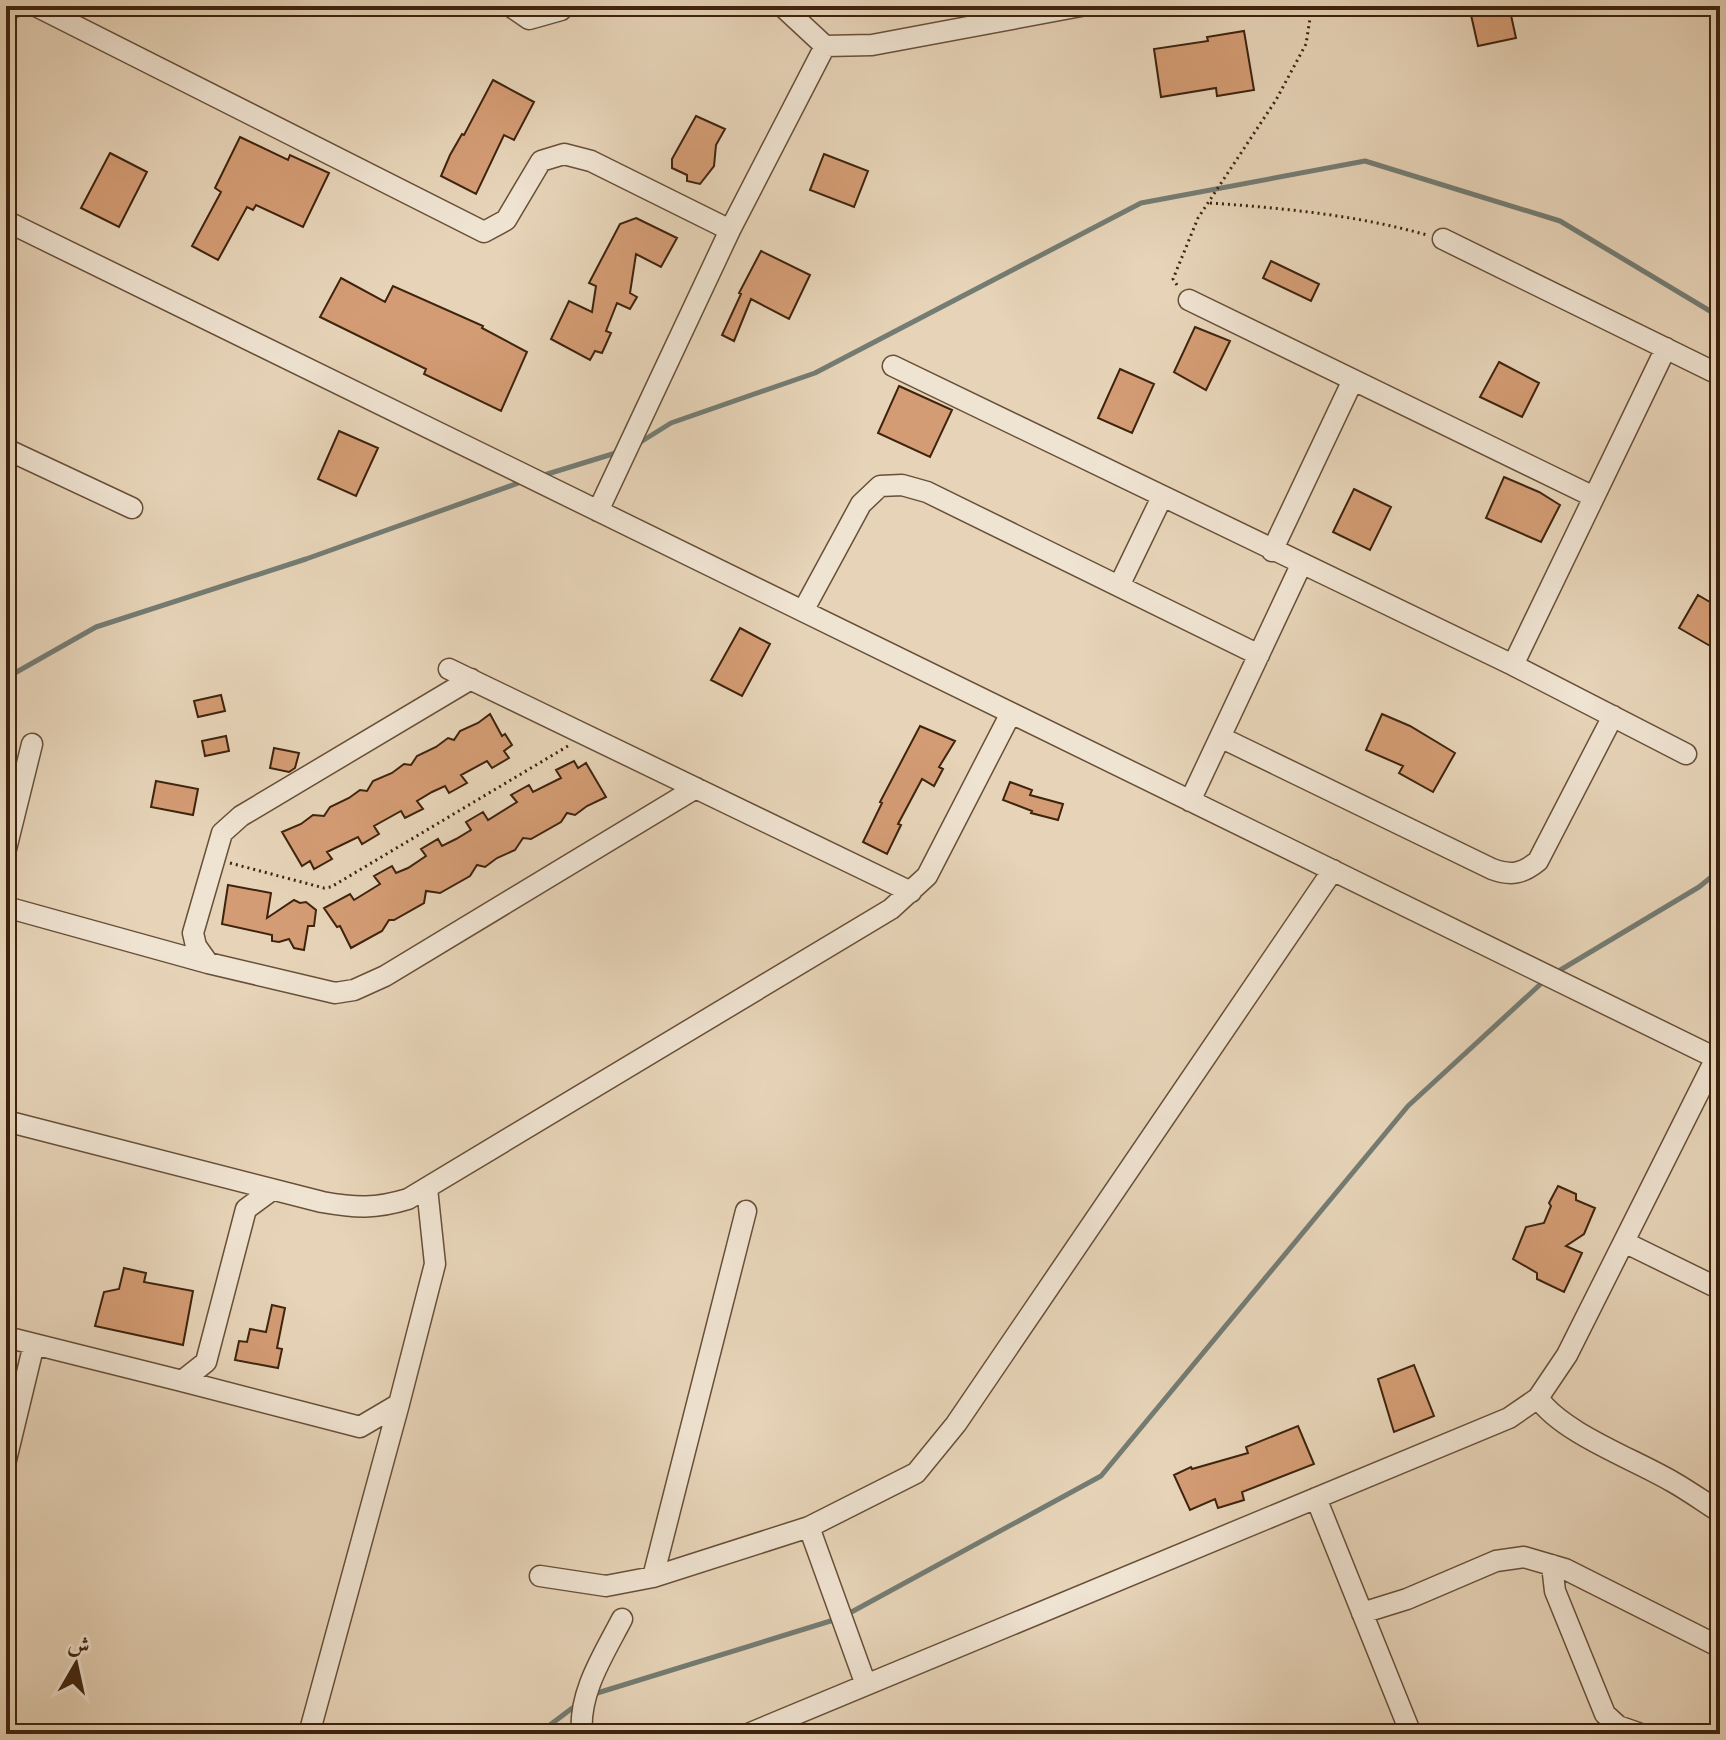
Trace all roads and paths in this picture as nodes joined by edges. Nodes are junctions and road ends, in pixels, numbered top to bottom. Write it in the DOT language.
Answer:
graph roads {
  1 [pos="16,6"];
  2 [pos="36,6"];
  3 [pos="510,6"];
  4 [pos="564,6"];
  5 [pos="782,6"];
  6 [pos="1081,6"];
  7 [pos="1312,6"];
  8 [pos="6,10"];
  9 [pos="825,46"];
  10 [pos="1210,203"];
  11 [pos="6,221"];
  12 [pos="730,230"];
  13 [pos="1443,239"];
  14 [pos="1189,300"];
  15 [pos="1666,348"];
  16 [pos="893,366"];
  17 [pos="1720,375"];
  18 [pos="1353,380"];
  19 [pos="6,449"];
  20 [pos="1162,497"];
  21 [pos="1594,497"];
  22 [pos="132,508"];
  23 [pos="598,511"];
  24 [pos="1272,551"];
  25 [pos="1301,565"];
  26 [pos="1119,586"];
  27 [pos="803,611"];
  28 [pos="1259,655"];
  29 [pos="1513,665"];
  30 [pos="449,669"];
  31 [pos="471,679"];
  32 [pos="1011,713"];
  33 [pos="1613,716"];
  34 [pos="586,735"];
  35 [pos="1220,737"];
  36 [pos="32,744"];
  37 [pos="1686,754"];
  38 [pos="696,788"];
  39 [pos="1190,801"];
  40 [pos="6,849"];
  41 [pos="215,859"];
  42 [pos="1333,870"];
  43 [pos="911,892"];
  44 [pos="6,907"];
  45 [pos="208,963"];
  46 [pos="1718,1059"];
  47 [pos="6,1121"];
  48 [pos="427,1188"];
  49 [pos="272,1190"];
  50 [pos="746,1211"];
  51 [pos="1624,1242"];
  52 [pos="1720,1289"];
  53 [pos="6,1337"];
  54 [pos="34,1344"];
  55 [pos="206,1362"];
  56 [pos="182,1381"];
  57 [pos="212,1388"];
  58 [pos="1538,1398"];
  59 [pos="399,1404"];
  60 [pos="360,1427"];
  61 [pos="387,1448"];
  62 [pos="6,1460"];
  63 [pos="1316,1498"];
  64 [pos="1720,1512"];
  65 [pos="809,1527"];
  66 [pos="1552,1565"];
  67 [pos="540,1576"];
  68 [pos="653,1577"];
  69 [pos="1362,1613"];
  70 [pos="622,1619"];
  71 [pos="1720,1647"];
  72 [pos="866,1685"];
  73 [pos="309,1734"];
  74 [pos="582,1734"];
  75 [pos="748,1734"];
  76 [pos="1411,1734"];
  77 [pos="1641,1734"];
  1 -- 8 [label="street"];
  2 -- 12 [label="street"];
  3 -- 4 [label="street"];
  5 -- 9 [label="street"];
  6 -- 9 [label="street"];
  7 -- 10 [label="path"];
  9 -- 12 [label="street"];
  10 -- 13 [label="path"];
  10 -- 14 [label="path"];
  11 -- 23 [label="street"];
  12 -- 23 [label="street"];
  13 -- 15 [label="street"];
  14 -- 18 [label="street"];
  15 -- 17 [label="street"];
  15 -- 21 [label="street"];
  16 -- 20 [label="street"];
  18 -- 21 [label="street"];
  18 -- 24 [label="street"];
  19 -- 22 [label="street"];
  20 -- 24 [label="street"];
  20 -- 26 [label="street"];
  21 -- 29 [label="street"];
  23 -- 27 [label="street"];
  24 -- 25 [label="street"];
  25 -- 28 [label="street"];
  25 -- 29 [label="street"];
  26 -- 27 [label="street"];
  26 -- 28 [label="street"];
  27 -- 32 [label="street"];
  28 -- 35 [label="street"];
  29 -- 33 [label="street"];
  30 -- 31 [label="street"];
  31 -- 34 [label="street"];
  31 -- 41 [label="street"];
  32 -- 39 [label="street"];
  32 -- 43 [label="street"];
  33 -- 35 [label="street"];
  33 -- 37 [label="street"];
  34 -- 38 [label="street"];
  34 -- 41 [label="path"];
  35 -- 39 [label="street"];
  36 -- 40 [label="street"];
  38 -- 43 [label="street"];
  38 -- 45 [label="street"];
  39 -- 42 [label="street"];
  41 -- 45 [label="street"];
  42 -- 46 [label="street"];
  42 -- 65 [label="street"];
  43 -- 48 [label="street"];
  44 -- 45 [label="street"];
  46 -- 51 [label="street"];
  47 -- 49 [label="street"];
  48 -- 49 [label="street"];
  48 -- 59 [label="street"];
  49 -- 55 [label="street"];
  50 -- 68 [label="street"];
  51 -- 52 [label="street"];
  51 -- 58 [label="street"];
  53 -- 54 [label="street"];
  54 -- 56 [label="street"];
  54 -- 62 [label="street"];
  55 -- 56 [label="street"];
  55 -- 57 [label="street"];
  56 -- 57 [label="street"];
  57 -- 60 [label="street"];
  58 -- 63 [label="street"];
  58 -- 64 [label="street"];
  59 -- 60 [label="street"];
  59 -- 61 [label="street"];
  60 -- 61 [label="street"];
  61 -- 73 [label="street"];
  63 -- 69 [label="street"];
  63 -- 72 [label="street"];
  65 -- 68 [label="street"];
  65 -- 72 [label="street"];
  66 -- 69 [label="street"];
  66 -- 71 [label="street"];
  66 -- 77 [label="street"];
  67 -- 68 [label="street"];
  69 -- 76 [label="street"];
  70 -- 74 [label="street"];
  72 -- 75 [label="street"];
}
